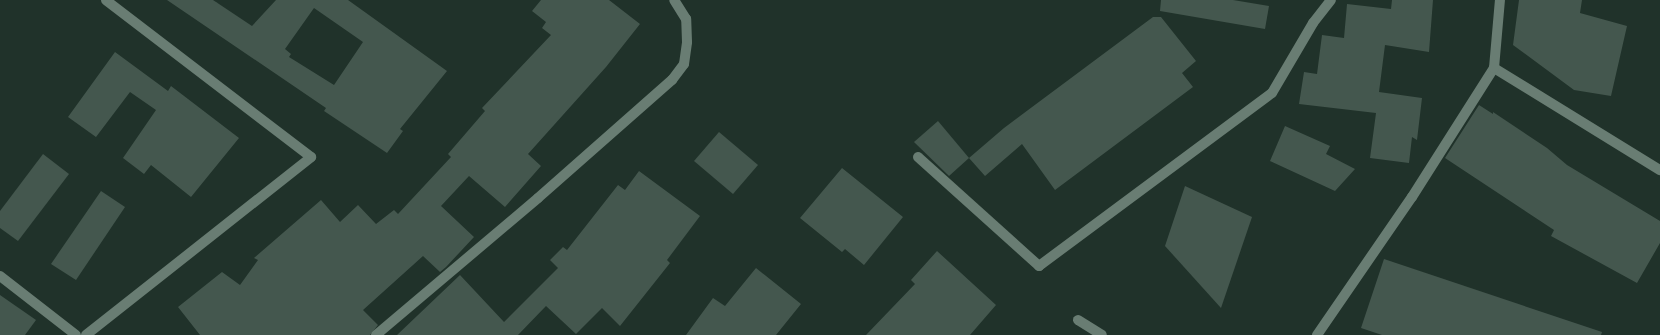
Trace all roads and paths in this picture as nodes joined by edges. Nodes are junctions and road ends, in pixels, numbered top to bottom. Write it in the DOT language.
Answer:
graph roads {
  1 [pos="106,0"];
  2 [pos="674,0"];
  3 [pos="1331,0"];
  4 [pos="1500,0"];
  5 [pos="1494,68"];
  6 [pos="918,157"];
  7 [pos="1660,170"];
  8 [pos="0,276"];
  9 [pos="1078,320"];
  10 [pos="76,335"];
  11 [pos="86,335"];
  12 [pos="376,335"];
  13 [pos="1102,335"];
  14 [pos="1317,335"];
  1 -- 11 [label="street"];
  2 -- 12 [label="street"];
  3 -- 6 [label="street"];
  4 -- 5 [label="street"];
  5 -- 7 [label="street"];
  5 -- 14 [label="street"];
  8 -- 10 [label="street"];
  9 -- 13 [label="street"];
}
